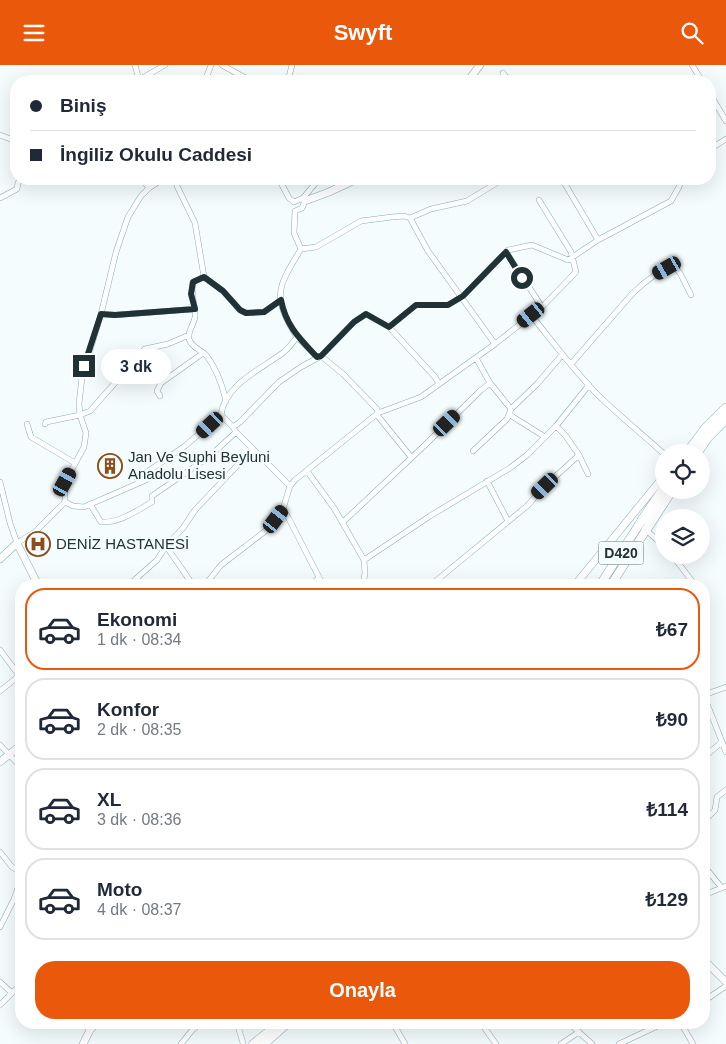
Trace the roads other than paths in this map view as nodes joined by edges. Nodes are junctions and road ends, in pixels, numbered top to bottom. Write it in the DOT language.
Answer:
graph roads {
  1 [pos="165,65"];
  2 [pos="222,65"];
  3 [pos="147,75"];
  4 [pos="239,75"];
  5 [pos="716,104"];
  6 [pos="726,121"];
  7 [pos="18,185"];
  8 [pos="147,185"];
  9 [pos="154,185"];
  10 [pos="177,185"];
  11 [pos="281,185"];
  12 [pos="314,185"];
  13 [pos="344,185"];
  14 [pos="492,185"];
  15 [pos="566,185"];
  16 [pos="680,185"];
  17 [pos="149,188"];
  18 [pos="0,198"];
  19 [pos="304,199"];
  20 [pos="539,200"];
  21 [pos="410,218"];
  22 [pos="598,240"];
  23 [pos="302,249"];
  24 [pos="506,252"];
  25 [pos="572,257"];
  26 [pos="204,277"];
  27 [pos="691,295"];
  28 [pos="460,298"];
  29 [pos="281,300"];
  30 [pos="542,307"];
  31 [pos="195,309"];
  32 [pos="101,314"];
  33 [pos="531,315"];
  34 [pos="389,327"];
  35 [pos="189,335"];
  36 [pos="297,337"];
  37 [pos="495,344"];
  38 [pos="203,353"];
  39 [pos="562,355"];
  40 [pos="321,356"];
  41 [pos="476,358"];
  42 [pos="571,364"];
  43 [pos="490,383"];
  44 [pos="439,385"];
  45 [pos="589,385"];
  46 [pos="160,396"];
  47 [pos="226,401"];
  48 [pos="726,404"];
  49 [pos="726,408"];
  50 [pos="511,409"];
  51 [pos="378,414"];
  52 [pos="80,415"];
  53 [pos="221,415"];
  54 [pos="510,415"];
  55 [pos="726,419"];
  56 [pos="27,424"];
  57 [pos="45,424"];
  58 [pos="556,426"];
  59 [pos="235,429"];
  60 [pos="545,437"];
  61 [pos="689,444"];
  62 [pos="694,444"];
  63 [pos="703,444"];
  64 [pos="655,446"];
  65 [pos="254,449"];
  66 [pos="473,451"];
  67 [pos="579,455"];
  68 [pos="411,457"];
  69 [pos="75,463"];
  70 [pos="308,471"];
  71 [pos="588,474"];
  72 [pos="487,481"];
  73 [pos="0,482"];
  74 [pos="290,486"];
  75 [pos="655,487"];
  76 [pos="656,499"];
  77 [pos="666,499"];
  78 [pos="65,502"];
  79 [pos="90,504"];
  80 [pos="283,509"];
  81 [pos="642,520"];
  82 [pos="508,521"];
  83 [pos="343,522"];
  84 [pos="646,530"];
  85 [pos="655,538"];
  86 [pos="17,543"];
  87 [pos="166,546"];
  88 [pos="0,559"];
  89 [pos="364,560"];
  90 [pos="679,564"];
  91 [pos="319,578"];
  92 [pos="35,579"];
  93 [pos="137,579"];
  94 [pos="190,579"];
  95 [pos="210,579"];
  96 [pos="364,579"];
  97 [pos="438,579"];
  98 [pos="580,579"];
  99 [pos="604,579"];
  100 [pos="615,579"];
  101 [pos="690,579"];
  102 [pos="0,650"];
  103 [pos="15,669"];
  104 [pos="15,680"];
  105 [pos="726,687"];
  106 [pos="0,691"];
  107 [pos="710,694"];
  108 [pos="710,711"];
  109 [pos="722,742"];
  110 [pos="0,745"];
  111 [pos="15,750"];
  112 [pos="710,752"];
  113 [pos="726,752"];
  114 [pos="9,755"];
  115 [pos="15,761"];
  116 [pos="0,762"];
  117 [pos="726,790"];
  118 [pos="710,815"];
  119 [pos="0,852"];
  120 [pos="15,869"];
  121 [pos="710,872"];
  122 [pos="724,887"];
  123 [pos="710,893"];
  124 [pos="15,896"];
  125 [pos="0,927"];
  126 [pos="710,966"];
  127 [pos="0,982"];
  128 [pos="726,982"];
  129 [pos="726,986"];
  130 [pos="15,990"];
  131 [pos="12,993"];
  132 [pos="710,997"];
  133 [pos="0,1005"];
  134 [pos="194,1029"];
  135 [pos="239,1029"];
  136 [pos="272,1029"];
  137 [pos="281,1029"];
  138 [pos="396,1029"];
  139 [pos="485,1029"];
  140 [pos="576,1029"];
  141 [pos="650,1029"];
  142 [pos="684,1029"];
  143 [pos="90,1030"];
  144 [pos="579,1032"];
  145 [pos="267,1042"];
  146 [pos="243,1043"];
  147 [pos="83,1044"];
  148 [pos="181,1044"];
  149 [pos="253,1044"];
  150 [pos="405,1044"];
  151 [pos="496,1044"];
  152 [pos="561,1044"];
  153 [pos="592,1044"];
  154 [pos="619,1044"];
  155 [pos="693,1044"];
  1 -- 3 [label="street"];
  2 -- 4 [label="street"];
  5 -- 6 [label="street"];
  7 -- 18 [label="street"];
  8 -- 17 [label="street"];
  9 -- 17 [label="street"];
  10 -- 26 [label="street"];
  11 -- 19 [label="street"];
  12 -- 19 [label="street"];
  13 -- 19 [label="main road"];
  14 -- 21 [label="street"];
  15 -- 22 [label="street"];
  16 -- 22 [label="street"];
  17 -- 32 [label="street"];
  19 -- 23 [label="street"];
  20 -- 25 [label="street"];
  21 -- 23 [label="street"];
  21 -- 28 [label="street"];
  22 -- 25 [label="street"];
  23 -- 29 [label="street"];
  24 -- 25 [label="street"];
  24 -- 28 [label="street"];
  24 -- 30 [label="street"];
  25 -- 30 [label="street"];
  26 -- 29 [label="street"];
  26 -- 31 [label="street"];
  27 -- 42 [label="street"];
  28 -- 34 [label="street"];
  28 -- 37 [label="street"];
  29 -- 36 [label="street"];
  30 -- 33 [label="street"];
  31 -- 32 [label="street"];
  31 -- 35 [label="street"];
  32 -- 52 [label="street"];
  33 -- 37 [label="street"];
  33 -- 39 [label="street"];
  34 -- 40 [label="street"];
  34 -- 44 [label="street"];
  35 -- 38 [label="street"];
  35 -- 52 [label="street"];
  36 -- 40 [label="street"];
  36 -- 47 [label="street"];
  37 -- 41 [label="street"];
  38 -- 46 [label="street"];
  38 -- 47 [label="street"];
  39 -- 42 [label="street"];
  39 -- 50 [label="street"];
  40 -- 51 [label="street"];
  40 -- 59 [label="street"];
  41 -- 43 [label="street"];
  41 -- 44 [label="street"];
  42 -- 45 [label="street"];
  43 -- 50 [label="street"];
  43 -- 68 [label="street"];
  44 -- 51 [label="street"];
  45 -- 58 [label="street"];
  45 -- 64 [label="street"];
  47 -- 53 [label="street"];
  48 -- 61 [label="main road"];
  49 -- 62 [label="highway"];
  50 -- 54 [label="street"];
  51 -- 68 [label="street"];
  51 -- 70 [label="street"];
  52 -- 57 [label="street"];
  52 -- 69 [label="street"];
  53 -- 59 [label="street"];
  53 -- 79 [label="street"];
  54 -- 60 [label="street"];
  54 -- 66 [label="street"];
  55 -- 63 [label="highway"];
  56 -- 69 [label="street"];
  58 -- 60 [label="street"];
  58 -- 67 [label="street"];
  59 -- 65 [label="street"];
  59 -- 79 [label="street"];
  60 -- 72 [label="street"];
  65 -- 74 [label="street"];
  65 -- 87 [label="street"];
  67 -- 71 [label="street"];
  67 -- 82 [label="street"];
  68 -- 83 [label="street"];
  69 -- 78 [label="street"];
  70 -- 74 [label="street"];
  70 -- 83 [label="street"];
  72 -- 82 [label="street"];
  72 -- 89 [label="street"];
  73 -- 86 [label="street"];
  74 -- 80 [label="street"];
  75 -- 98 [label="main road"];
  76 -- 81 [label="highway, D420"];
  77 -- 84 [label="highway, D420"];
  78 -- 79 [label="street"];
  78 -- 86 [label="street"];
  80 -- 91 [label="street"];
  80 -- 95 [label="street"];
  81 -- 99 [label="main road, D420"];
  82 -- 97 [label="street"];
  83 -- 89 [label="street"];
  84 -- 85 [label="street"];
  84 -- 100 [label="main road"];
  86 -- 88 [label="main road"];
  86 -- 92 [label="main road"];
  87 -- 93 [label="street"];
  87 -- 94 [label="street"];
  89 -- 96 [label="street"];
  90 -- 101 [label="street"];
  102 -- 103 [label="street"];
  104 -- 106 [label="street"];
  105 -- 107 [label="street"];
  108 -- 109 [label="street"];
  109 -- 112 [label="street"];
  109 -- 113 [label="street"];
  110 -- 114 [label="street"];
  111 -- 114 [label="main road"];
  114 -- 115 [label="street"];
  114 -- 116 [label="main road"];
  117 -- 118 [label="street"];
  119 -- 120 [label="street"];
  121 -- 122 [label="street"];
  122 -- 123 [label="street"];
  124 -- 125 [label="street"];
  126 -- 128 [label="main road"];
  127 -- 131 [label="street"];
  129 -- 132 [label="street"];
  130 -- 131 [label="street"];
  131 -- 133 [label="street"];
  134 -- 148 [label="street"];
  135 -- 146 [label="street"];
  136 -- 149 [label="main road"];
  137 -- 145 [label="main road"];
  138 -- 150 [label="street"];
  139 -- 151 [label="street"];
  140 -- 144 [label="street"];
  141 -- 154 [label="street"];
  142 -- 155 [label="street"];
  143 -- 147 [label="main road"];
  144 -- 152 [label="street"];
  144 -- 153 [label="street"];
}
